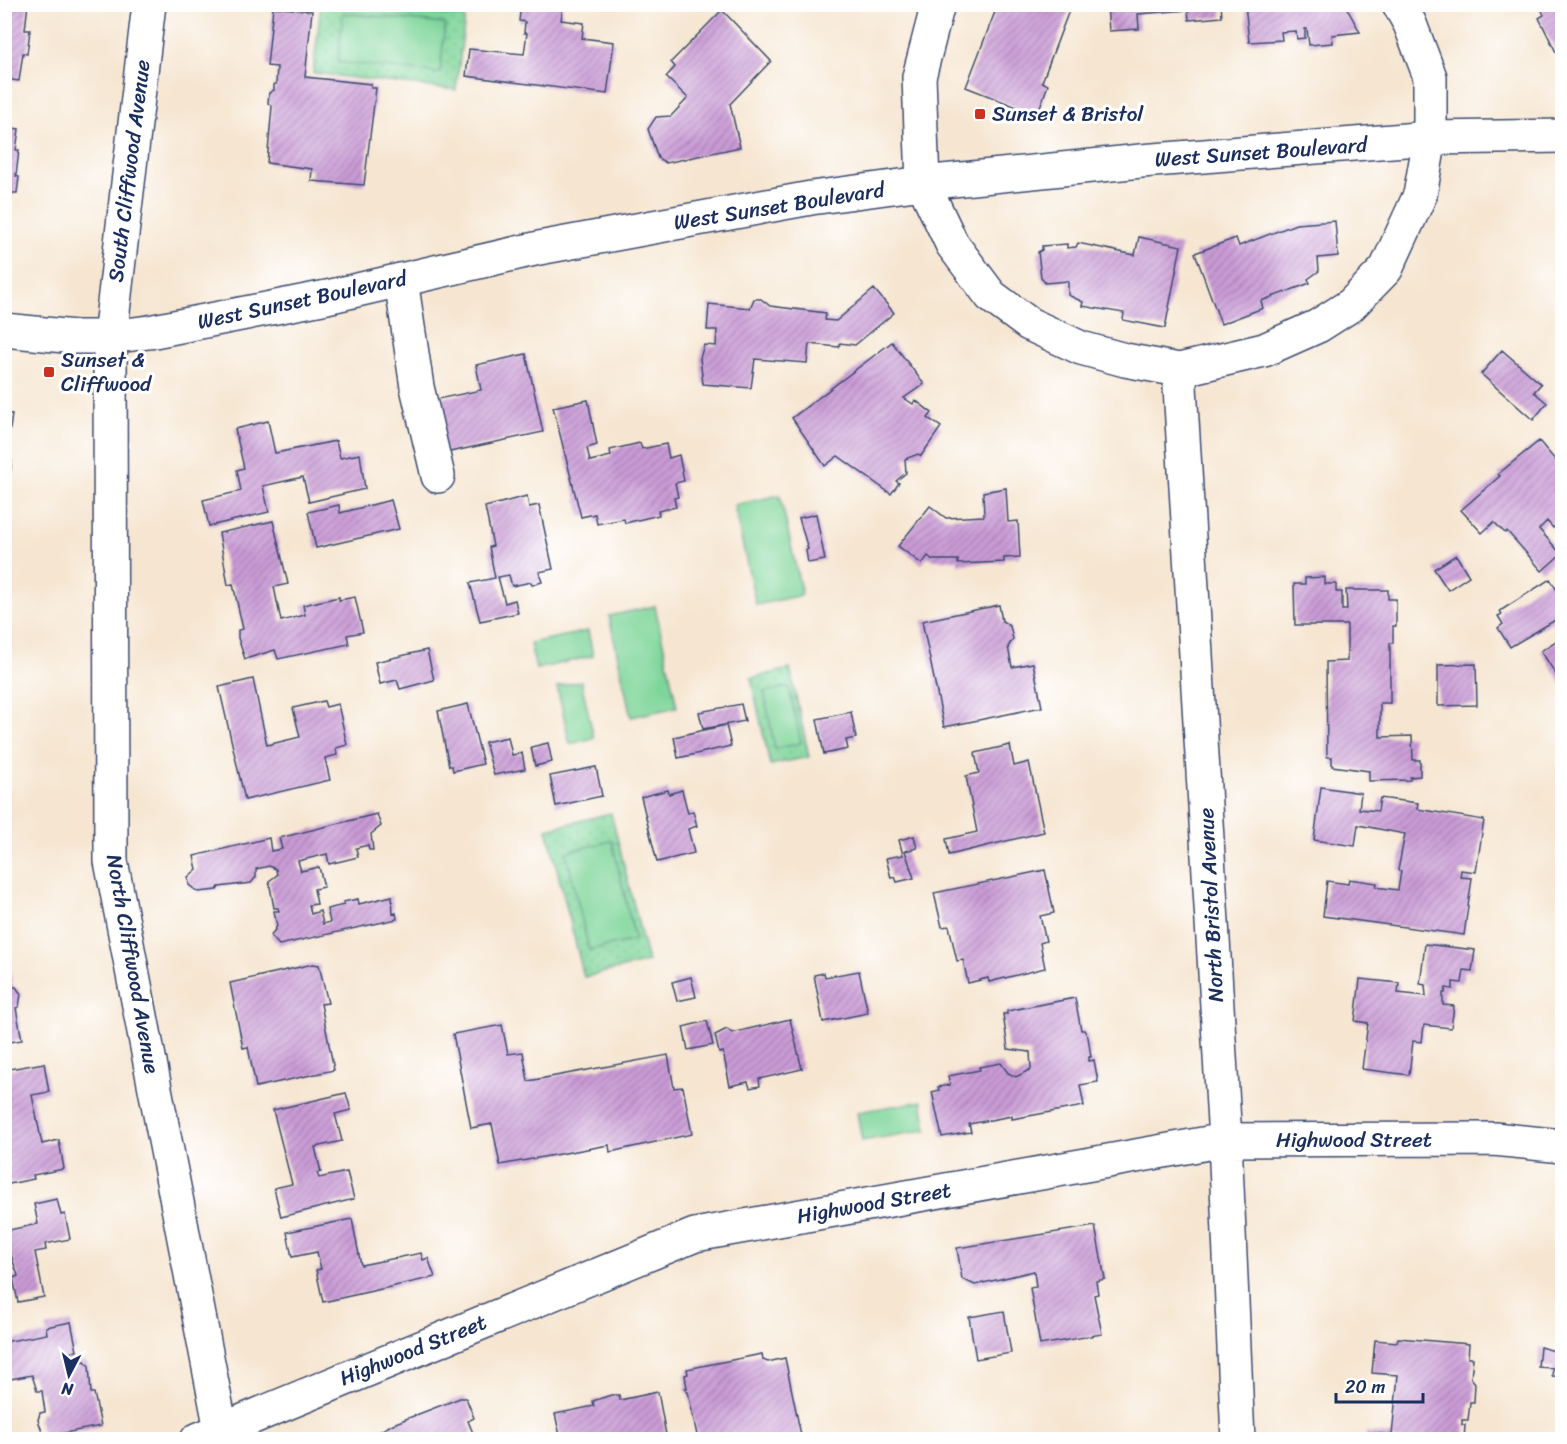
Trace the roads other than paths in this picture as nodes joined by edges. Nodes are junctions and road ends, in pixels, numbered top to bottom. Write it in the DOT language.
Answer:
graph roads {
  1 [pos="149,4"];
  2 [pos="938,4"];
  3 [pos="1399,4"];
  4 [pos="1563,136"];
  5 [pos="1430,138"];
  6 [pos="923,183"];
  7 [pos="401,280"];
  8 [pos="4,330"];
  9 [pos="110,337"];
  10 [pos="1179,370"];
  11 [pos="438,476"];
  12 [pos="1225,1140"];
  13 [pos="1563,1146"];
  14 [pos="213,1436"];
  15 [pos="1238,1440"];
  1 -- 9 [label="street, South Cliffwood Avenue"];
  2 -- 6 [label="street"];
  3 -- 5 [label="street"];
  4 -- 5 [label="street, West Sunset Boulevard"];
  5 -- 6 [label="street, West Sunset Boulevard"];
  5 -- 10 [label="street"];
  6 -- 7 [label="street, West Sunset Boulevard"];
  6 -- 10 [label="street"];
  7 -- 9 [label="street, West Sunset Boulevard"];
  7 -- 11 [label="street"];
  8 -- 9 [label="street, West Sunset Boulevard"];
  9 -- 14 [label="street, North Cliffwood Avenue"];
  10 -- 12 [label="street, North Bristol Avenue"];
  12 -- 13 [label="street, Highwood Street"];
  12 -- 14 [label="street, Highwood Street"];
  12 -- 15 [label="street, North Bristol Avenue"];
}
